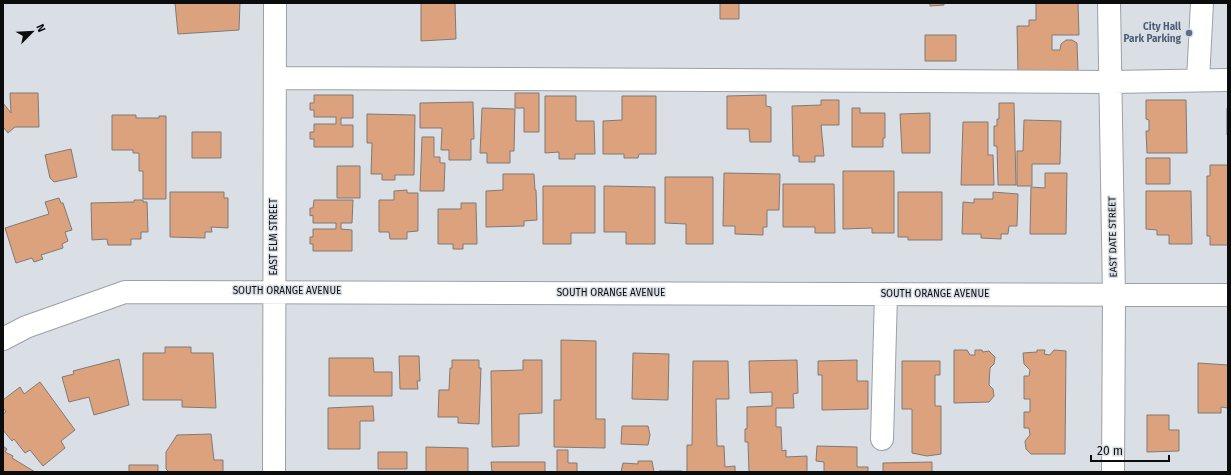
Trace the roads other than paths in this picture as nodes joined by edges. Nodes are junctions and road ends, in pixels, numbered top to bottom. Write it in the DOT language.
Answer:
graph roads {
  1 [pos="275,3"];
  2 [pos="1109,3"];
  3 [pos="1202,3"];
  4 [pos="275,78"];
  5 [pos="1198,80"];
  6 [pos="1228,80"];
  7 [pos="1111,82"];
  8 [pos="274,291"];
  9 [pos="886,294"];
  10 [pos="1114,295"];
  11 [pos="1228,295"];
  12 [pos="3,340"];
  13 [pos="882,440"];
  14 [pos="274,472"];
  15 [pos="1113,472"];
  1 -- 4 [label="street, EAST ELM STREET"];
  2 -- 7 [label="street, EAST DATE STREET"];
  3 -- 5 [label="street"];
  4 -- 7 [label="street"];
  4 -- 8 [label="street, EAST ELM STREET"];
  5 -- 6 [label="street"];
  5 -- 7 [label="street"];
  7 -- 10 [label="street, EAST DATE STREET"];
  8 -- 9 [label="street, SOUTH ORANGE AVENUE"];
  8 -- 12 [label="street, SOUTH ORANGE AVENUE"];
  8 -- 14 [label="street, EAST ELM STREET"];
  9 -- 10 [label="street, SOUTH ORANGE AVENUE"];
  9 -- 13 [label="street"];
  10 -- 11 [label="street, SOUTH ORANGE AVENUE"];
  10 -- 15 [label="street, EAST DATE STREET"];
}
